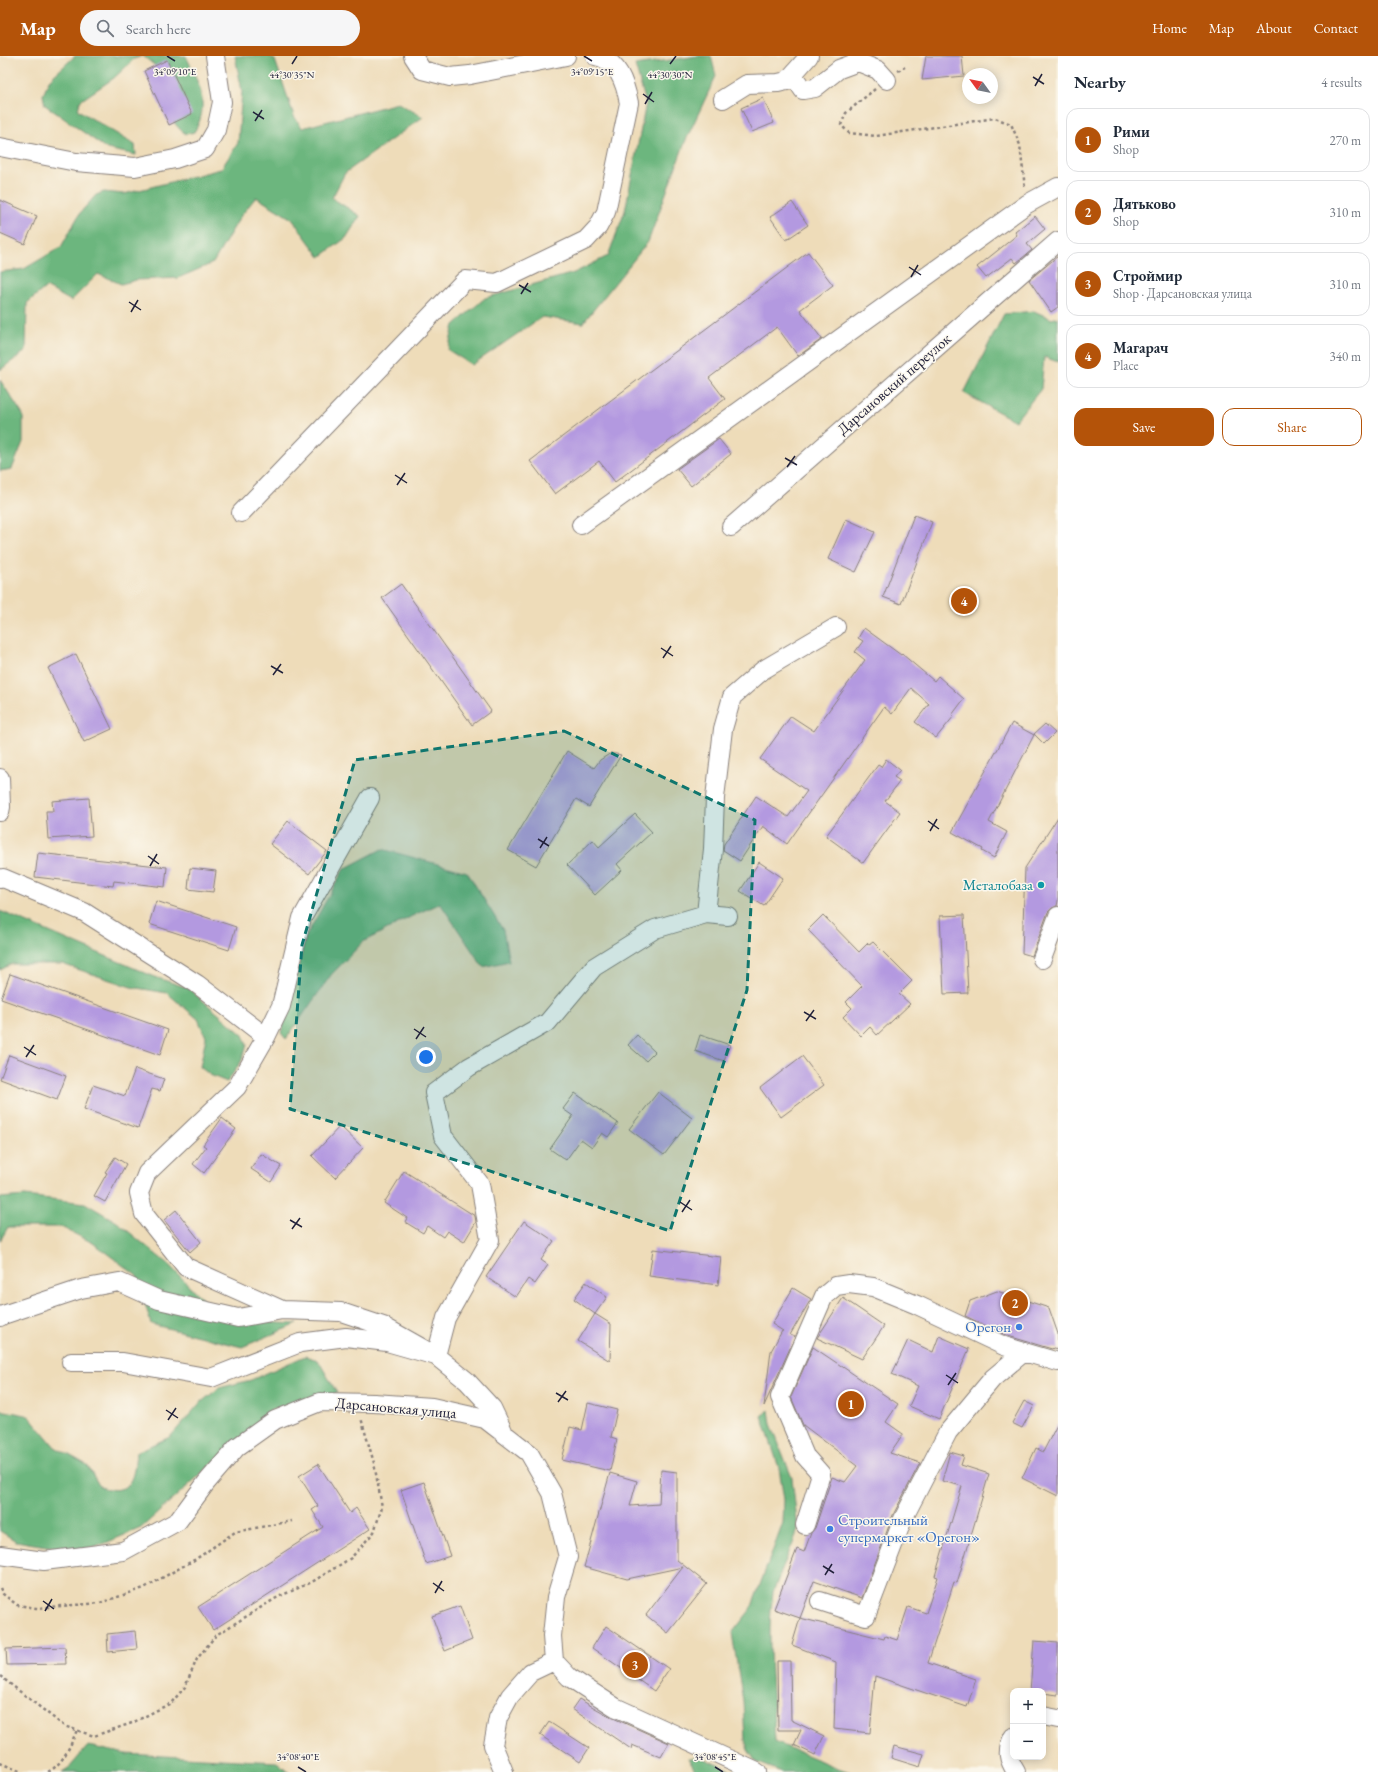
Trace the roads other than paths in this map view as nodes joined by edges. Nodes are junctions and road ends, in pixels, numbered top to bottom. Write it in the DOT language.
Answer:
graph roads {
  1 [pos="215,56"];
  2 [pos="413,56"];
  3 [pos="566,56"];
  4 [pos="595,56"];
  5 [pos="809,56"];
  6 [pos="793,75"];
  7 [pos="887,80"];
  8 [pos="723,99"];
  9 [pos="0,148"];
  10 [pos="1058,187"];
  11 [pos="1058,241"];
  12 [pos="240,513"];
  13 [pos="581,525"];
  14 [pos="731,527"];
  15 [pos="836,627"];
  16 [pos="0,778"];
  17 [pos="370,798"];
  18 [pos="0,812"];
  19 [pos="0,879"];
  20 [pos="706,914"];
  21 [pos="728,916"];
  22 [pos="1058,916"];
  23 [pos="1042,960"];
  24 [pos="266,1037"];
  25 [pos="282,1310"];
  26 [pos="0,1318"];
  27 [pos="1024,1352"];
  28 [pos="436,1356"];
  29 [pos="71,1362"];
  30 [pos="1058,1362"];
  31 [pos="504,1434"];
  32 [pos="805,1525"];
  33 [pos="0,1555"];
  34 [pos="820,1601"];
  35 [pos="554,1661"];
  36 [pos="1046,1717"];
  37 [pos="1058,1719"];
  38 [pos="1010,1743"];
  39 [pos="504,1772"];
  40 [pos="757,1772"];
  41 [pos="1016,1772"];
  1 -- 9 [label="street"];
  2 -- 3 [label="street"];
  4 -- 12 [label="street"];
  5 -- 6 [label="street"];
  6 -- 7 [label="street"];
  6 -- 8 [label="street"];
  10 -- 13 [label="street"];
  11 -- 14 [label="street, Дарсановский переулок"];
  15 -- 20 [label="street"];
  16 -- 18 [label="street"];
  17 -- 24 [label="street"];
  19 -- 24 [label="street"];
  20 -- 21 [label="street"];
  20 -- 28 [label="street"];
  22 -- 23 [label="street"];
  24 -- 25 [label="street"];
  25 -- 26 [label="street"];
  25 -- 28 [label="street"];
  27 -- 30 [label="street"];
  27 -- 32 [label="street"];
  27 -- 34 [label="street"];
  28 -- 29 [label="street"];
  28 -- 31 [label="street"];
  31 -- 33 [label="street, Дарсановская улица"];
  31 -- 35 [label="street, Дарсановская улица"];
  35 -- 39 [label="street"];
  35 -- 40 [label="street"];
  36 -- 37 [label="street"];
  38 -- 41 [label="street"];
}
